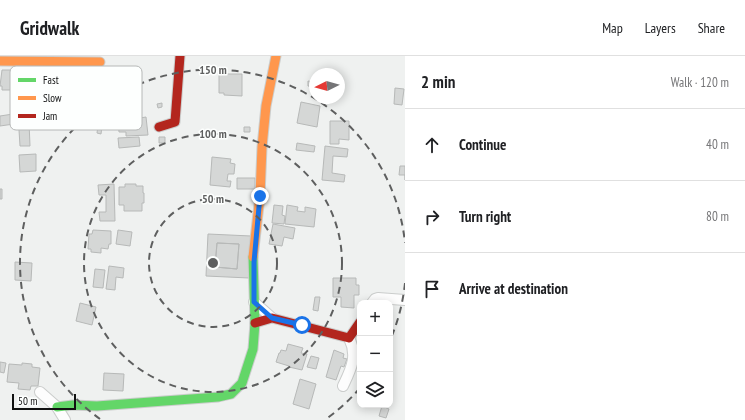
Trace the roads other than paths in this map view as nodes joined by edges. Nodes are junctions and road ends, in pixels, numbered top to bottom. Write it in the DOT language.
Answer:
graph roads {
  1 [pos="180,56"];
  2 [pos="276,56"];
  3 [pos="0,61"];
  4 [pos="100,62"];
  5 [pos="160,127"];
  6 [pos="374,300"];
  7 [pos="405,300"];
  8 [pos="254,302"];
  9 [pos="272,318"];
  10 [pos="255,323"];
  11 [pos="357,326"];
  12 [pos="349,338"];
  13 [pos="343,386"];
  14 [pos="40,392"];
  15 [pos="57,408"];
  16 [pos="65,420"];
  1 -- 5 [label="street"];
  2 -- 8 [label="street"];
  3 -- 4 [label="street"];
  6 -- 7 [label="street"];
  8 -- 9 [label="street"];
  8 -- 10 [label="street"];
  9 -- 10 [label="street"];
  9 -- 12 [label="street"];
  10 -- 15 [label="street"];
  11 -- 12 [label="street"];
  12 -- 13 [label="street"];
  14 -- 15 [label="street"];
  15 -- 16 [label="street"];
}
